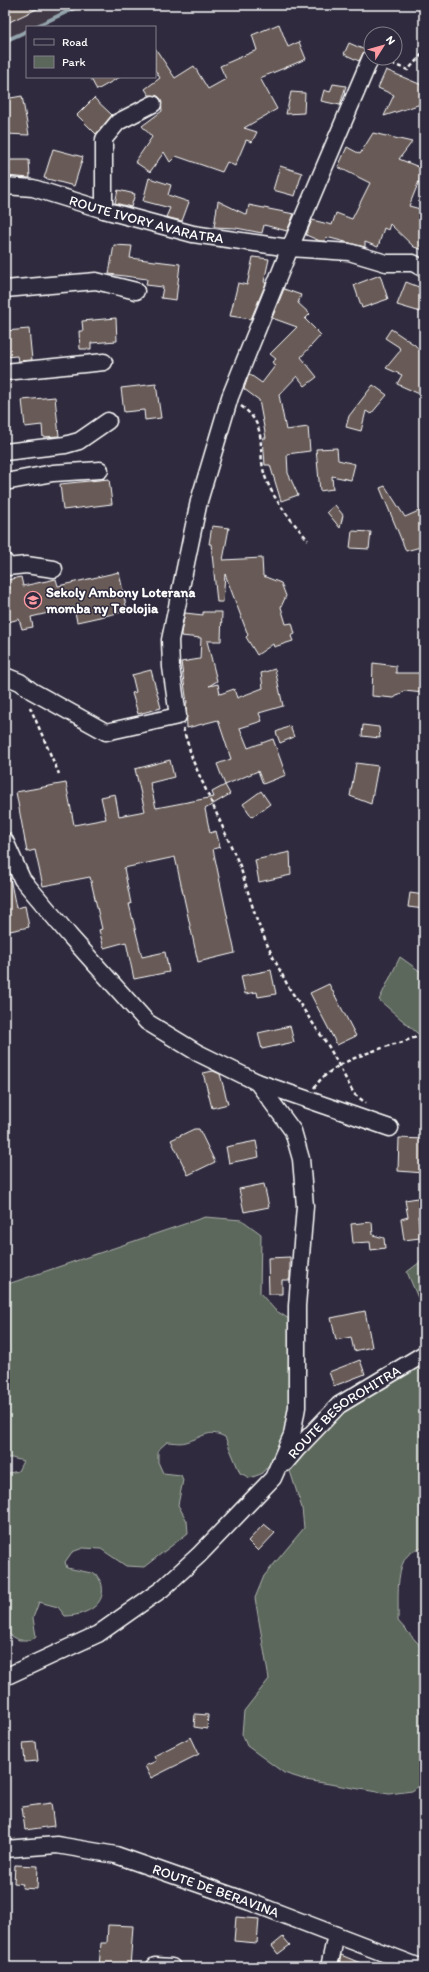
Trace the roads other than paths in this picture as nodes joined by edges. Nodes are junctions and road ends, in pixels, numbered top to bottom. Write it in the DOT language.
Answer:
graph roads {
  1 [pos="372,66"];
  2 [pos="153,104"];
  3 [pos="5,186"];
  4 [pos="104,210"];
  5 [pos="290,248"];
  6 [pos="424,269"];
  7 [pos="5,289"];
  8 [pos="136,290"];
  9 [pos="104,362"];
  10 [pos="5,372"];
  11 [pos="108,421"];
  12 [pos="5,452"];
  13 [pos="100,470"];
  14 [pos="5,482"];
  15 [pos="5,562"];
  16 [pos="54,569"];
  17 [pos="5,676"];
  18 [pos="5,841"];
  19 [pos="257,1082"];
  20 [pos="390,1128"];
  21 [pos="424,1354"];
  22 [pos="273,1478"];
  23 [pos="5,1677"];
  24 [pos="5,1849"];
  25 [pos="336,1935"];
  26 [pos="155,1966"];
  27 [pos="172,1967"];
  28 [pos="329,1967"];
  29 [pos="420,1967"];
  1 -- 5 [label="street"];
  2 -- 4 [label="street"];
  3 -- 4 [label="street, ROUTE IVORY AVARATRA"];
  4 -- 5 [label="street, ROUTE IVORY AVARATRA"];
  5 -- 6 [label="street, ROUTE IVORY AVARATRA"];
  5 -- 17 [label="street"];
  7 -- 8 [label="street"];
  9 -- 10 [label="street"];
  11 -- 12 [label="street"];
  13 -- 14 [label="street"];
  15 -- 16 [label="street"];
  18 -- 19 [label="street"];
  19 -- 20 [label="street"];
  19 -- 22 [label="street"];
  21 -- 22 [label="street, ROUTE BESOROHITRA"];
  22 -- 23 [label="street, ROUTE BESOROHITRA"];
  24 -- 25 [label="street, ROUTE DE BERAVINA"];
  25 -- 28 [label="street"];
  25 -- 29 [label="street, ROUTE DE BERAVINA"];
  26 -- 27 [label="street"];
}
